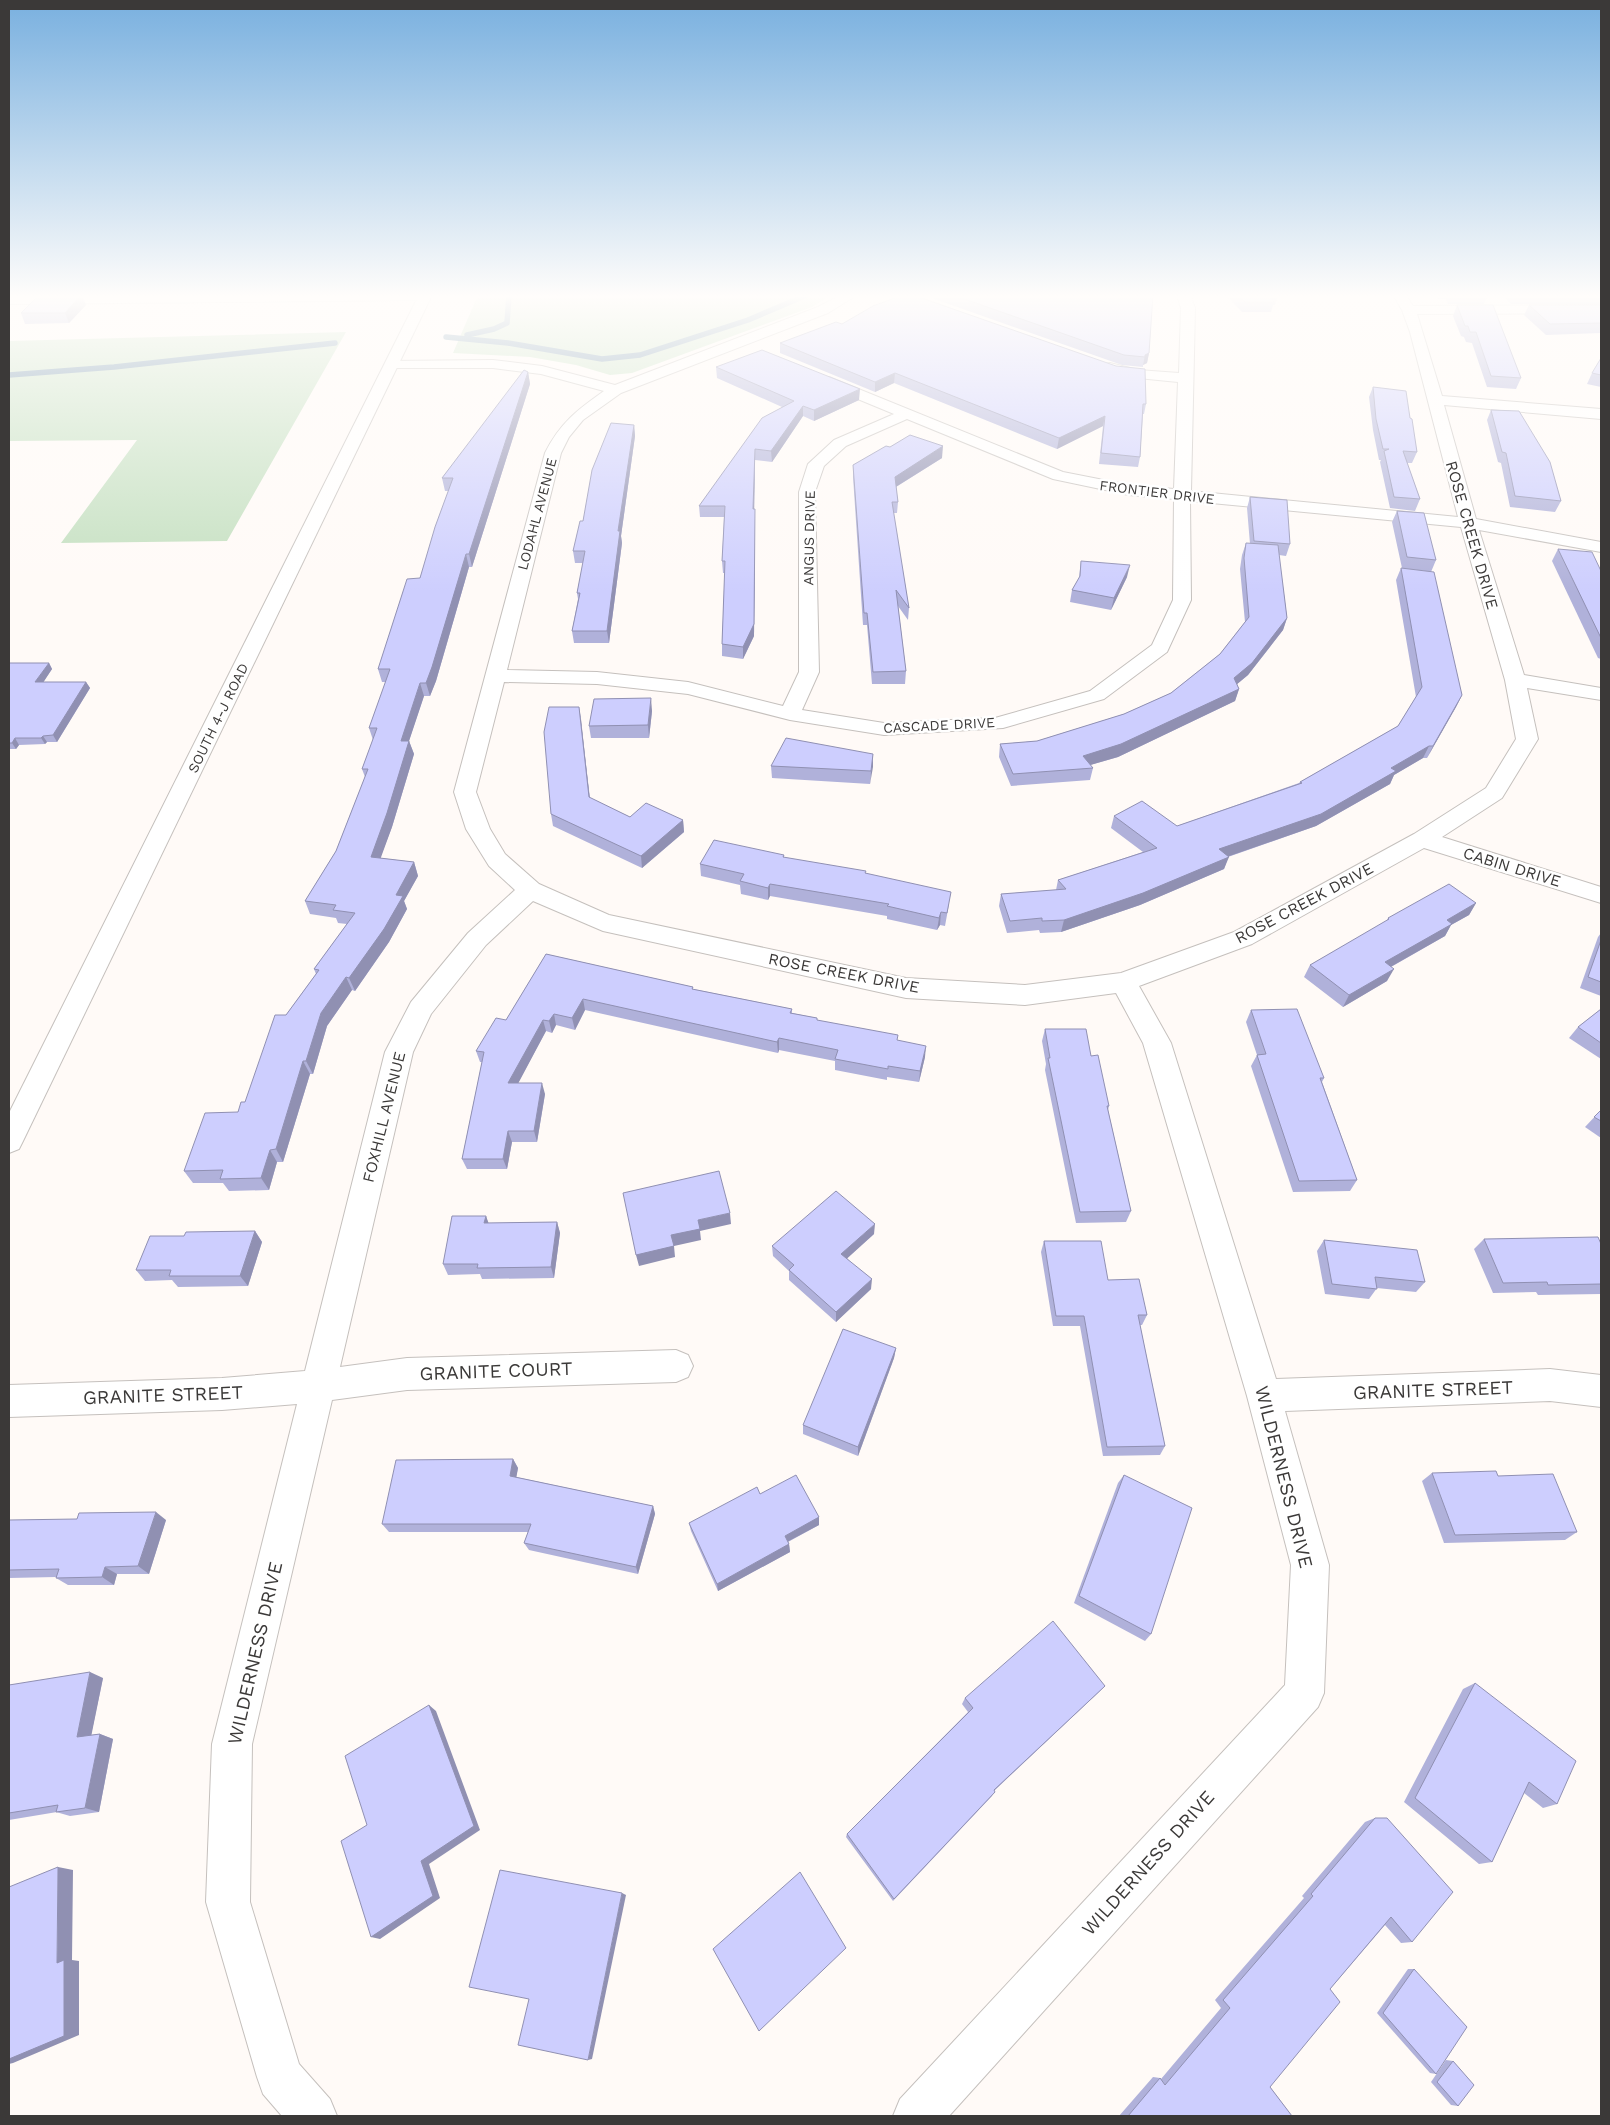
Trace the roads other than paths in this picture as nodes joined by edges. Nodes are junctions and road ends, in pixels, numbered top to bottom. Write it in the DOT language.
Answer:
graph roads {
  1 [pos="378,394"];
  2 [pos="610,394"];
  3 [pos="858,394"];
  4 [pos="1186,394"];
  5 [pos="1432,394"];
  6 [pos="1434,400"];
  7 [pos="906,414"];
  8 [pos="1601,414"];
  9 [pos="1182,496"];
  10 [pos="1468,523"];
  11 [pos="1601,547"];
  12 [pos="495,676"];
  13 [pos="1515,680"];
  14 [pos="1601,694"];
  15 [pos="790,714"];
  16 [pos="1422,839"];
  17 [pos="530,890"];
  18 [pos="1601,895"];
  19 [pos="1123,982"];
  20 [pos="9,1141"];
  21 [pos="676,1366"];
  22 [pos="318,1386"];
  23 [pos="1601,1391"];
  24 [pos="1264,1396"];
  25 [pos="9,1401"];
  26 [pos="314,2116"];
  27 [pos="917,2116"];
  1 -- 20 [label="street, SOUTH 4-J ROAD"];
  2 -- 12 [label="street, LODAHL AVENUE"];
  3 -- 7 [label="street, FRONTIER DRIVE"];
  4 -- 9 [label="street, CASCADE DRIVE"];
  5 -- 6 [label="street, ROSE CREEK DRIVE"];
  6 -- 8 [label="street"];
  6 -- 10 [label="street, ROSE CREEK DRIVE"];
  7 -- 9 [label="street, FRONTIER DRIVE"];
  7 -- 15 [label="street, ANGUS DRIVE"];
  9 -- 10 [label="street, FRONTIER DRIVE"];
  9 -- 15 [label="street, CASCADE DRIVE"];
  10 -- 11 [label="street, FRONTIER DRIVE"];
  10 -- 13 [label="street, ROSE CREEK DRIVE"];
  12 -- 15 [label="street, CASCADE DRIVE"];
  12 -- 17 [label="street, LODAHL AVENUE"];
  13 -- 14 [label="street"];
  13 -- 16 [label="street, ROSE CREEK DRIVE"];
  16 -- 18 [label="street, CABIN DRIVE"];
  16 -- 19 [label="street, ROSE CREEK DRIVE"];
  17 -- 19 [label="street, ROSE CREEK DRIVE"];
  17 -- 22 [label="street, FOXHILL AVENUE"];
  19 -- 24 [label="street, WILDERNESS DRIVE"];
  21 -- 22 [label="street, GRANITE COURT"];
  22 -- 25 [label="street, GRANITE STREET"];
  22 -- 26 [label="street, WILDERNESS DRIVE"];
  23 -- 24 [label="street, GRANITE STREET"];
  24 -- 27 [label="street, WILDERNESS DRIVE"];
}
